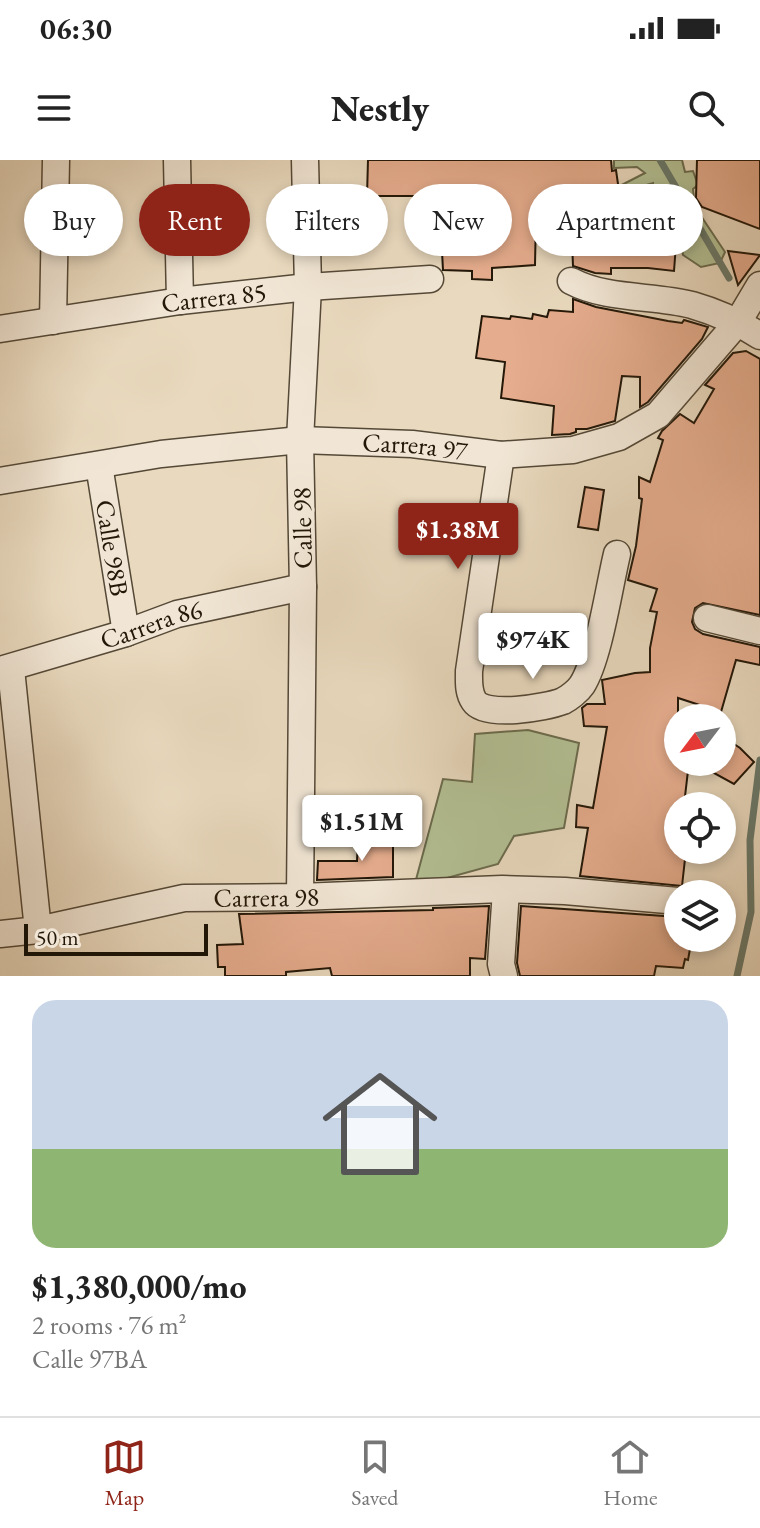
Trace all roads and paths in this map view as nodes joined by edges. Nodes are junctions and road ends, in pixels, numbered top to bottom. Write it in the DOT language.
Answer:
graph roads {
  1 [pos="56,160"];
  2 [pos="177,160"];
  3 [pos="305,160"];
  4 [pos="430,279"];
  5 [pos="571,281"];
  6 [pos="760,285"];
  7 [pos="308,287"];
  8 [pos="180,301"];
  9 [pos="53,321"];
  10 [pos="738,322"];
  11 [pos="0,329"];
  12 [pos="760,336"];
  13 [pos="300,440"];
  14 [pos="501,455"];
  15 [pos="99,465"];
  16 [pos="0,481"];
  17 [pos="617,554"];
  18 [pos="303,587"];
  19 [pos="707,618"];
  20 [pos="760,631"];
  21 [pos="126,633"];
  22 [pos="6,669"];
  23 [pos="506,890"];
  24 [pos="300,897"];
  25 [pos="664,900"];
  26 [pos="38,930"];
  27 [pos="0,934"];
  28 [pos="504,976"];
  1 -- 9 [label="street"];
  2 -- 8 [label="street"];
  3 -- 7 [label="street, Calle 98"];
  4 -- 7 [label="street, Carrera 85"];
  5 -- 10 [label="street"];
  6 -- 10 [label="street, Carrera 97"];
  7 -- 8 [label="street, Carrera 85"];
  7 -- 13 [label="street, Calle 98"];
  8 -- 9 [label="street, Carrera 85"];
  9 -- 11 [label="street, Carrera 85"];
  10 -- 12 [label="street"];
  10 -- 14 [label="street, Carrera 97"];
  13 -- 14 [label="street, Carrera 97"];
  13 -- 15 [label="street, Carrera 97"];
  13 -- 18 [label="street, Calle 98"];
  14 -- 17 [label="street"];
  15 -- 16 [label="street, Carrera 97"];
  15 -- 21 [label="street, Calle 98B"];
  18 -- 21 [label="street, Carrera 86"];
  18 -- 24 [label="street, Calle 98"];
  19 -- 20 [label="street"];
  21 -- 22 [label="street, Carrera 86"];
  22 -- 26 [label="street"];
  23 -- 24 [label="street, Carrera 98"];
  23 -- 25 [label="street, Carrera 98"];
  23 -- 28 [label="street"];
  24 -- 26 [label="street, Carrera 98"];
  26 -- 27 [label="street, Carrera 98"];
}
